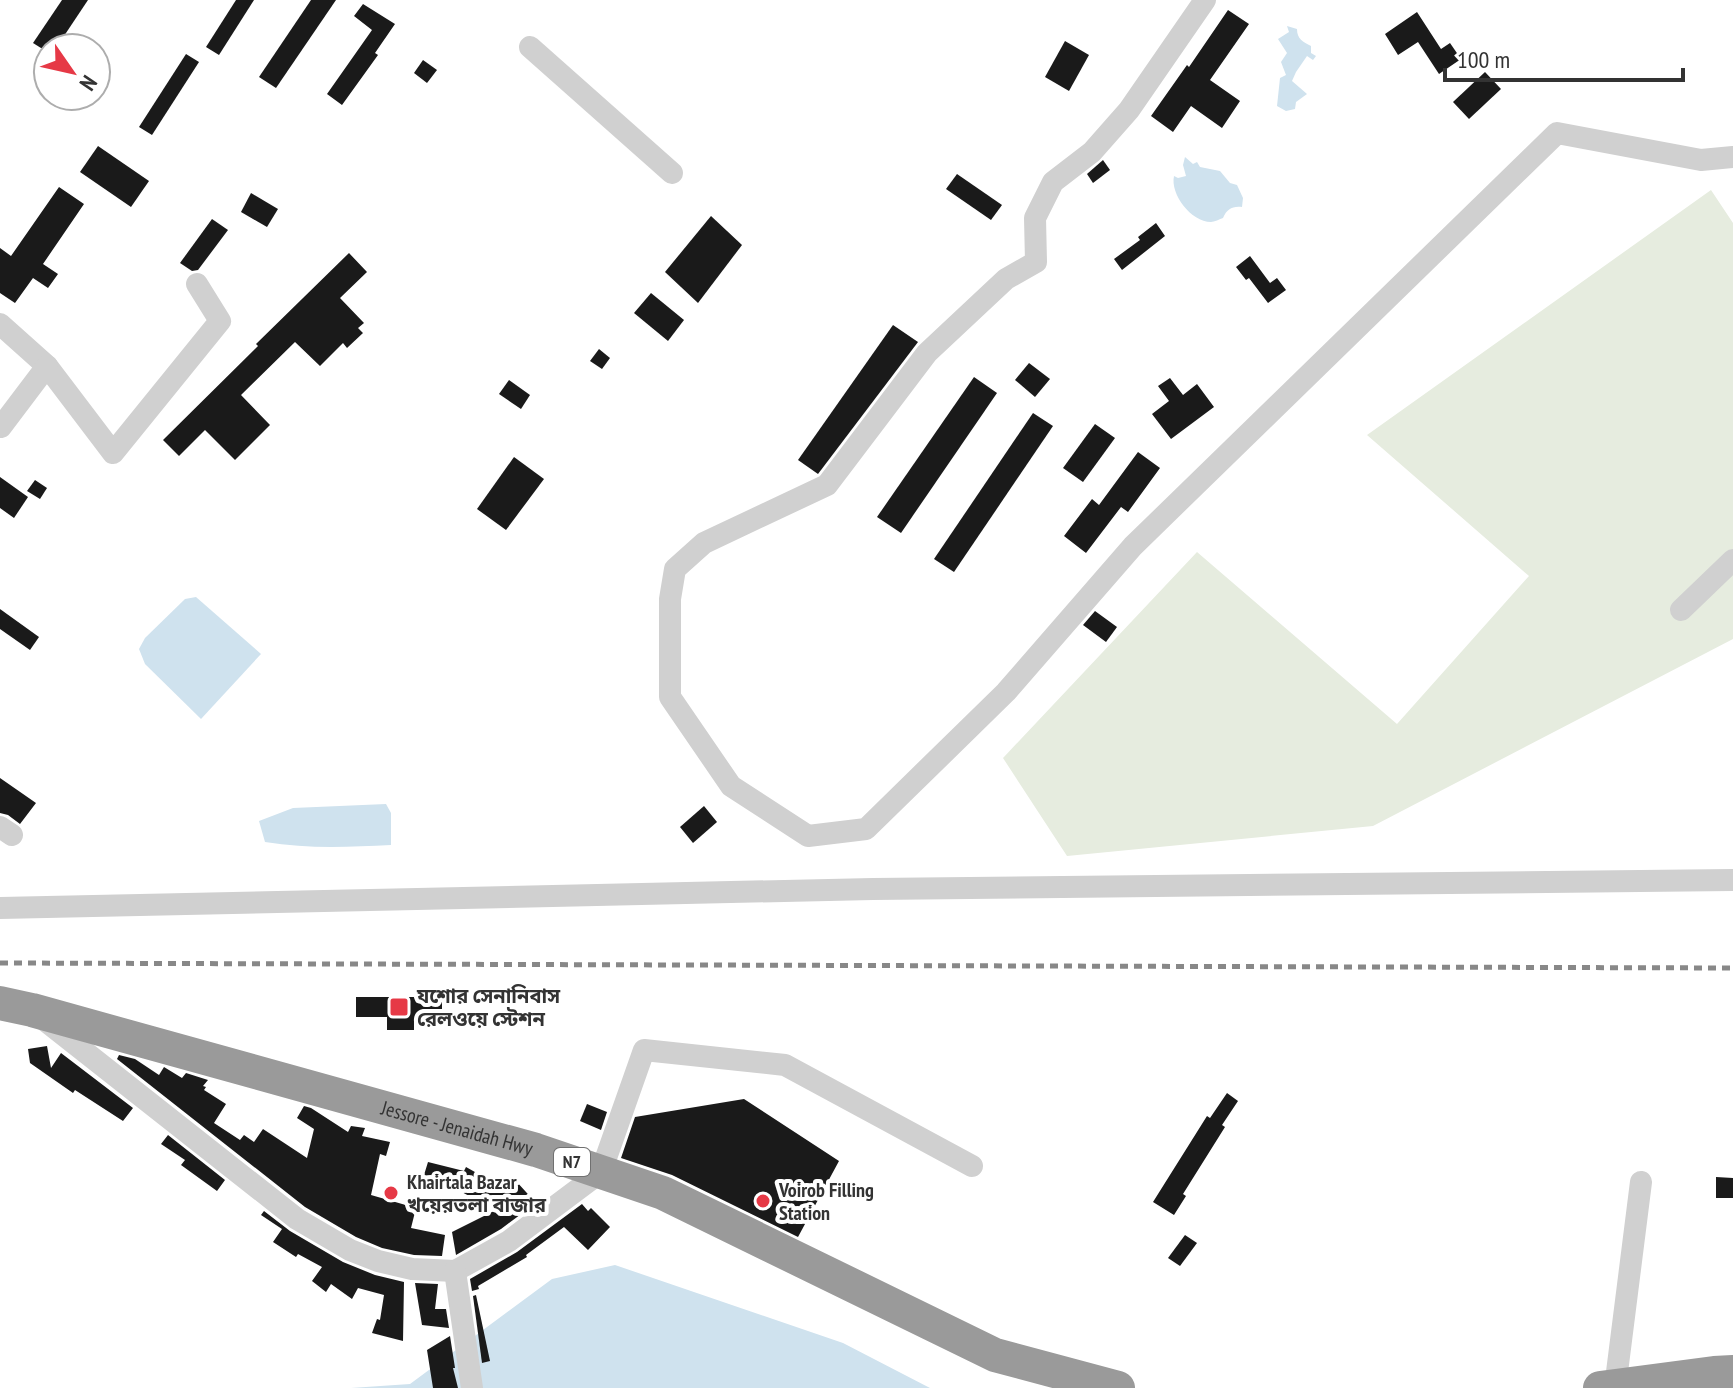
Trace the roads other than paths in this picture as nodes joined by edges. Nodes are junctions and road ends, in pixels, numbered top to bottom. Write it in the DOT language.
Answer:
graph roads {
  1 [pos="1205,0"];
  2 [pos="530,47"];
  3 [pos="1733,157"];
  4 [pos="672,173"];
  5 [pos="197,284"];
  6 [pos="0,324"];
  7 [pos="47,366"];
  8 [pos="1,427"];
  9 [pos="1733,560"];
  10 [pos="1681,610"];
  11 [pos="1733,880"];
  12 [pos="0,908"];
  13 [pos="16,1006"];
  14 [pos="972,1166"];
  15 [pos="601,1172"];
  16 [pos="1641,1182"];
  17 [pos="455,1271"];
  18 [pos="1733,1372"];
  19 [pos="1610,1387"];
  20 [pos="472,1388"];
  21 [pos="1118,1388"];
  1 -- 3 [label="street"];
  2 -- 4 [label="street"];
  5 -- 7 [label="street"];
  6 -- 7 [label="street"];
  7 -- 8 [label="street"];
  9 -- 10 [label="street"];
  11 -- 12 [label="street"];
  13 -- 15 [label="highway, Jessore - Jenaidah Hwy / N7"];
  13 -- 17 [label="street"];
  14 -- 15 [label="street"];
  15 -- 17 [label="street"];
  15 -- 21 [label="highway, Jessore - Jenaidah Hwy / N7"];
  16 -- 19 [label="street"];
  17 -- 20 [label="street"];
  18 -- 19 [label="highway"];
}
